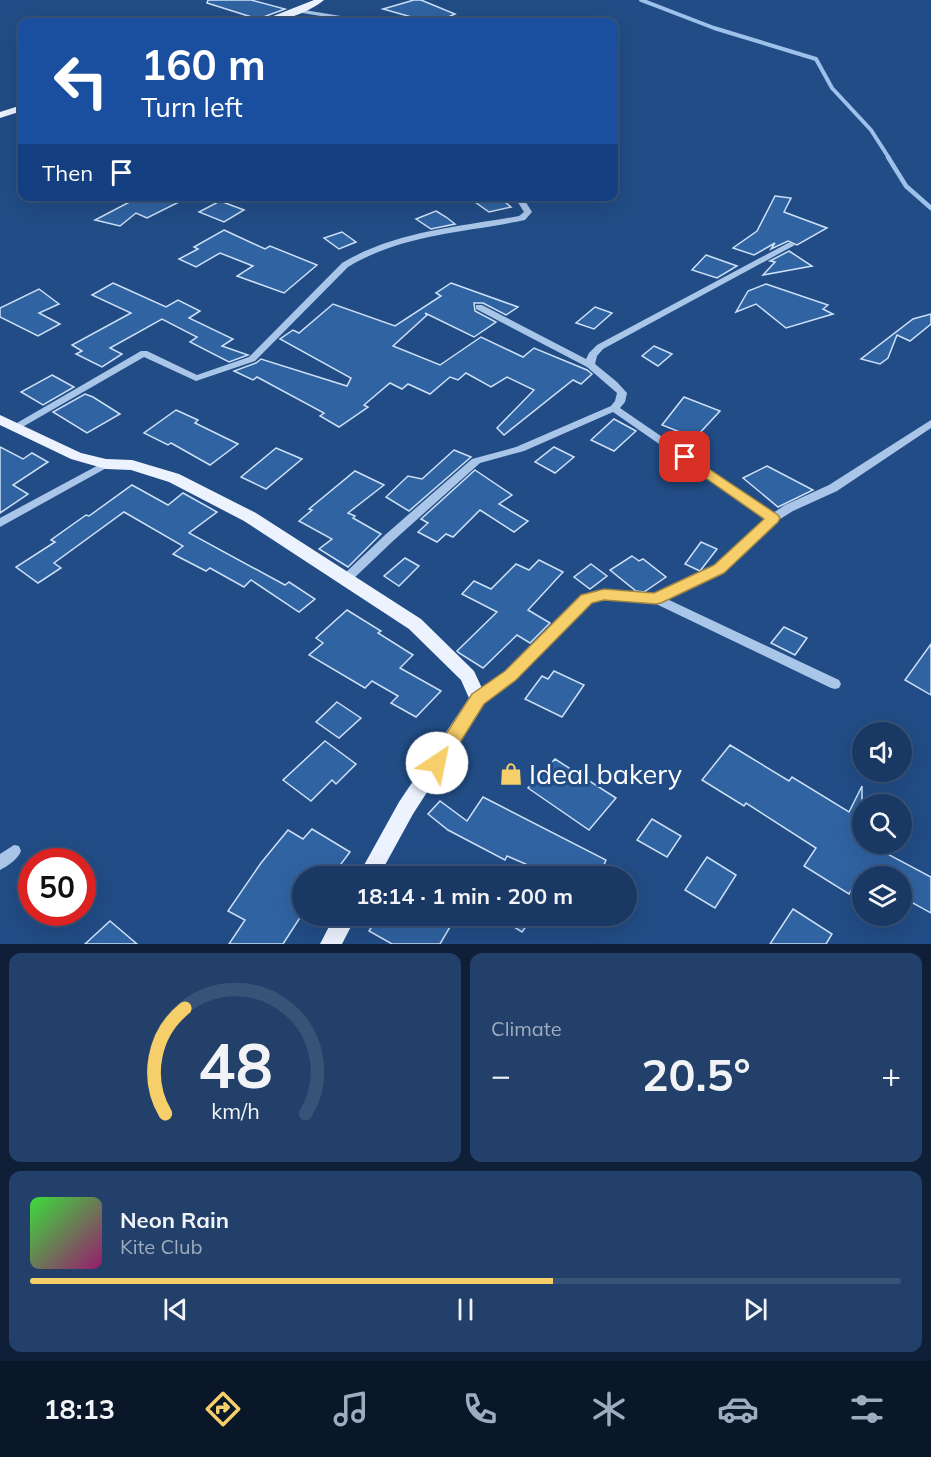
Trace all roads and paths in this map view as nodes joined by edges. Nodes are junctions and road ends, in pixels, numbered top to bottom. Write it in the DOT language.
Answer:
graph roads {
  1 [pos="320,0"];
  2 [pos="298,11"];
  3 [pos="275,18"];
  4 [pos="349,18"];
  5 [pos="18,109"];
  6 [pos="0,115"];
  7 [pos="521,201"];
  8 [pos="791,245"];
  9 [pos="479,307"];
  10 [pos="590,365"];
  11 [pos="615,408"];
  12 [pos="0,418"];
  13 [pos="931,423"];
  14 [pos="15,427"];
  15 [pos="106,464"];
  16 [pos="773,518"];
  17 [pos="0,523"];
  18 [pos="347,578"];
  19 [pos="656,599"];
  20 [pos="835,684"];
  21 [pos="478,699"];
  22 [pos="14,851"];
  23 [pos="0,863"];
  24 [pos="374,866"];
  25 [pos="340,926"];
  26 [pos="331,944"];
  1 -- 2 [label="main road"];
  2 -- 3 [label="main road"];
  2 -- 4 [label="street"];
  5 -- 6 [label="main road"];
  7 -- 14 [label="street"];
  8 -- 10 [label="street"];
  9 -- 10 [label="street"];
  10 -- 11 [label="street"];
  11 -- 16 [label="street"];
  11 -- 18 [label="street"];
  12 -- 14 [label="main road"];
  13 -- 16 [label="street"];
  14 -- 15 [label="main road"];
  15 -- 17 [label="street"];
  15 -- 18 [label="main road"];
  16 -- 19 [label="street"];
  18 -- 21 [label="main road"];
  19 -- 20 [label="street"];
  19 -- 21 [label="street"];
  21 -- 24 [label="main road"];
  22 -- 23 [label="street"];
  25 -- 26 [label="main road"];
}
